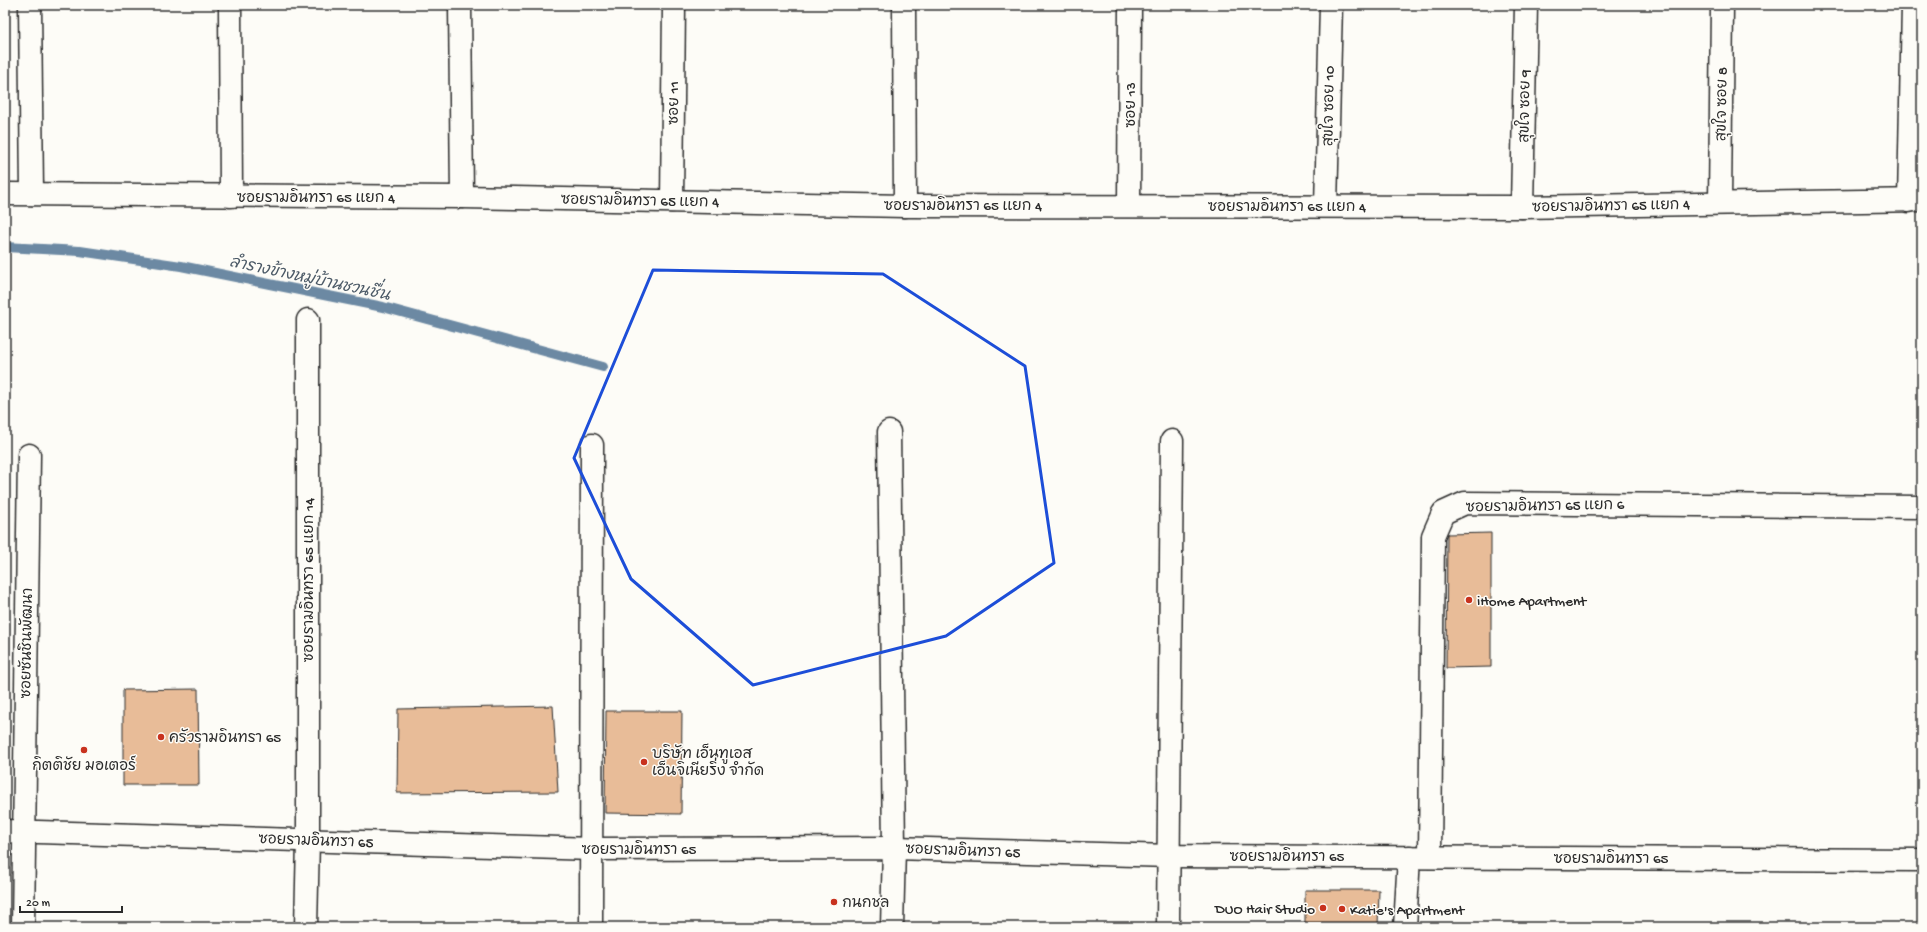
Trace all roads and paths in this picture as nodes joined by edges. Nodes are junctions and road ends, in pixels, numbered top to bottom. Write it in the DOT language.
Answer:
graph roads {
  1 [pos="30,5"];
  2 [pos="230,5"];
  3 [pos="460,5"];
  4 [pos="674,5"];
  5 [pos="904,5"];
  6 [pos="1130,5"];
  7 [pos="1331,5"];
  8 [pos="1526,5"];
  9 [pos="1722,5"];
  10 [pos="1913,5"];
  11 [pos="5,194"];
  12 [pos="32,194"];
  13 [pos="232,196"];
  14 [pos="462,197"];
  15 [pos="1916,200"];
  16 [pos="672,201"];
  17 [pos="1720,203"];
  18 [pos="1129,205"];
  19 [pos="905,206"];
  20 [pos="1326,206"];
  21 [pos="1522,207"];
  22 [pos="308,320"];
  23 [pos="890,432"];
  24 [pos="1172,441"];
  25 [pos="592,445"];
  26 [pos="29,455"];
  27 [pos="1922,507"];
  28 [pos="14,831"];
  29 [pos="308,840"];
  30 [pos="894,848"];
  31 [pos="592,849"];
  32 [pos="1170,856"];
  33 [pos="1419,857"];
  34 [pos="1922,860"];
  35 [pos="23,927"];
  36 [pos="306,927"];
  37 [pos="591,927"];
  38 [pos="892,927"];
  39 [pos="1168,927"];
  40 [pos="1405,927"];
  1 -- 12 [label="street"];
  2 -- 13 [label="street"];
  3 -- 14 [label="street"];
  4 -- 16 [label="street, ซอย 11"];
  5 -- 19 [label="street"];
  6 -- 18 [label="street, ซอย 13"];
  7 -- 20 [label="street, สุขใจ ซอย 10"];
  8 -- 21 [label="street, สุขใจ ซอย 9"];
  9 -- 17 [label="street, สุขใจ ซอย 8"];
  10 -- 15 [label="street"];
  11 -- 12 [label="street, ซอยรามอินทรา 65 แยก 4"];
  12 -- 13 [label="street, ซอยรามอินทรา 65 แยก 4"];
  13 -- 14 [label="street, ซอยรามอินทรา 65 แยก 4"];
  14 -- 16 [label="street, ซอยรามอินทรา 65 แยก 4"];
  15 -- 17 [label="street, ซอยรามอินทรา 65 แยก 4"];
  16 -- 19 [label="street, ซอยรามอินทรา 65 แยก 4"];
  17 -- 21 [label="street, ซอยรามอินทรา 65 แยก 4"];
  18 -- 19 [label="street, ซอยรามอินทรา 65 แยก 4"];
  18 -- 20 [label="street, ซอยรามอินทรา 65 แยก 4"];
  20 -- 21 [label="street, ซอยรามอินทรา 65 แยก 4"];
  22 -- 29 [label="street, ซอยรามอินทรา 65 แยก 14"];
  23 -- 30 [label="street"];
  24 -- 32 [label="street"];
  25 -- 31 [label="street"];
  26 -- 28 [label="street, ซอยซันชินพัฒนา"];
  27 -- 33 [label="street, ซอยรามอินทรา 65 แยก 6"];
  28 -- 29 [label="street, ซอยรามอินทรา 65"];
  28 -- 35 [label="street, ซอยซันชินพัฒนา"];
  29 -- 31 [label="street, ซอยรามอินทรา 65"];
  29 -- 36 [label="street, ซอยรามอินทรา 65 แยก 14"];
  30 -- 31 [label="street, ซอยรามอินทรา 65"];
  30 -- 32 [label="street, ซอยรามอินทรา 65"];
  30 -- 38 [label="street"];
  31 -- 37 [label="street"];
  32 -- 33 [label="street, ซอยรามอินทรา 65"];
  32 -- 39 [label="street"];
  33 -- 34 [label="street, ซอยรามอินทรา 65"];
  33 -- 40 [label="street, ซอยรามอินทรา 65 แยก 6"];
}
